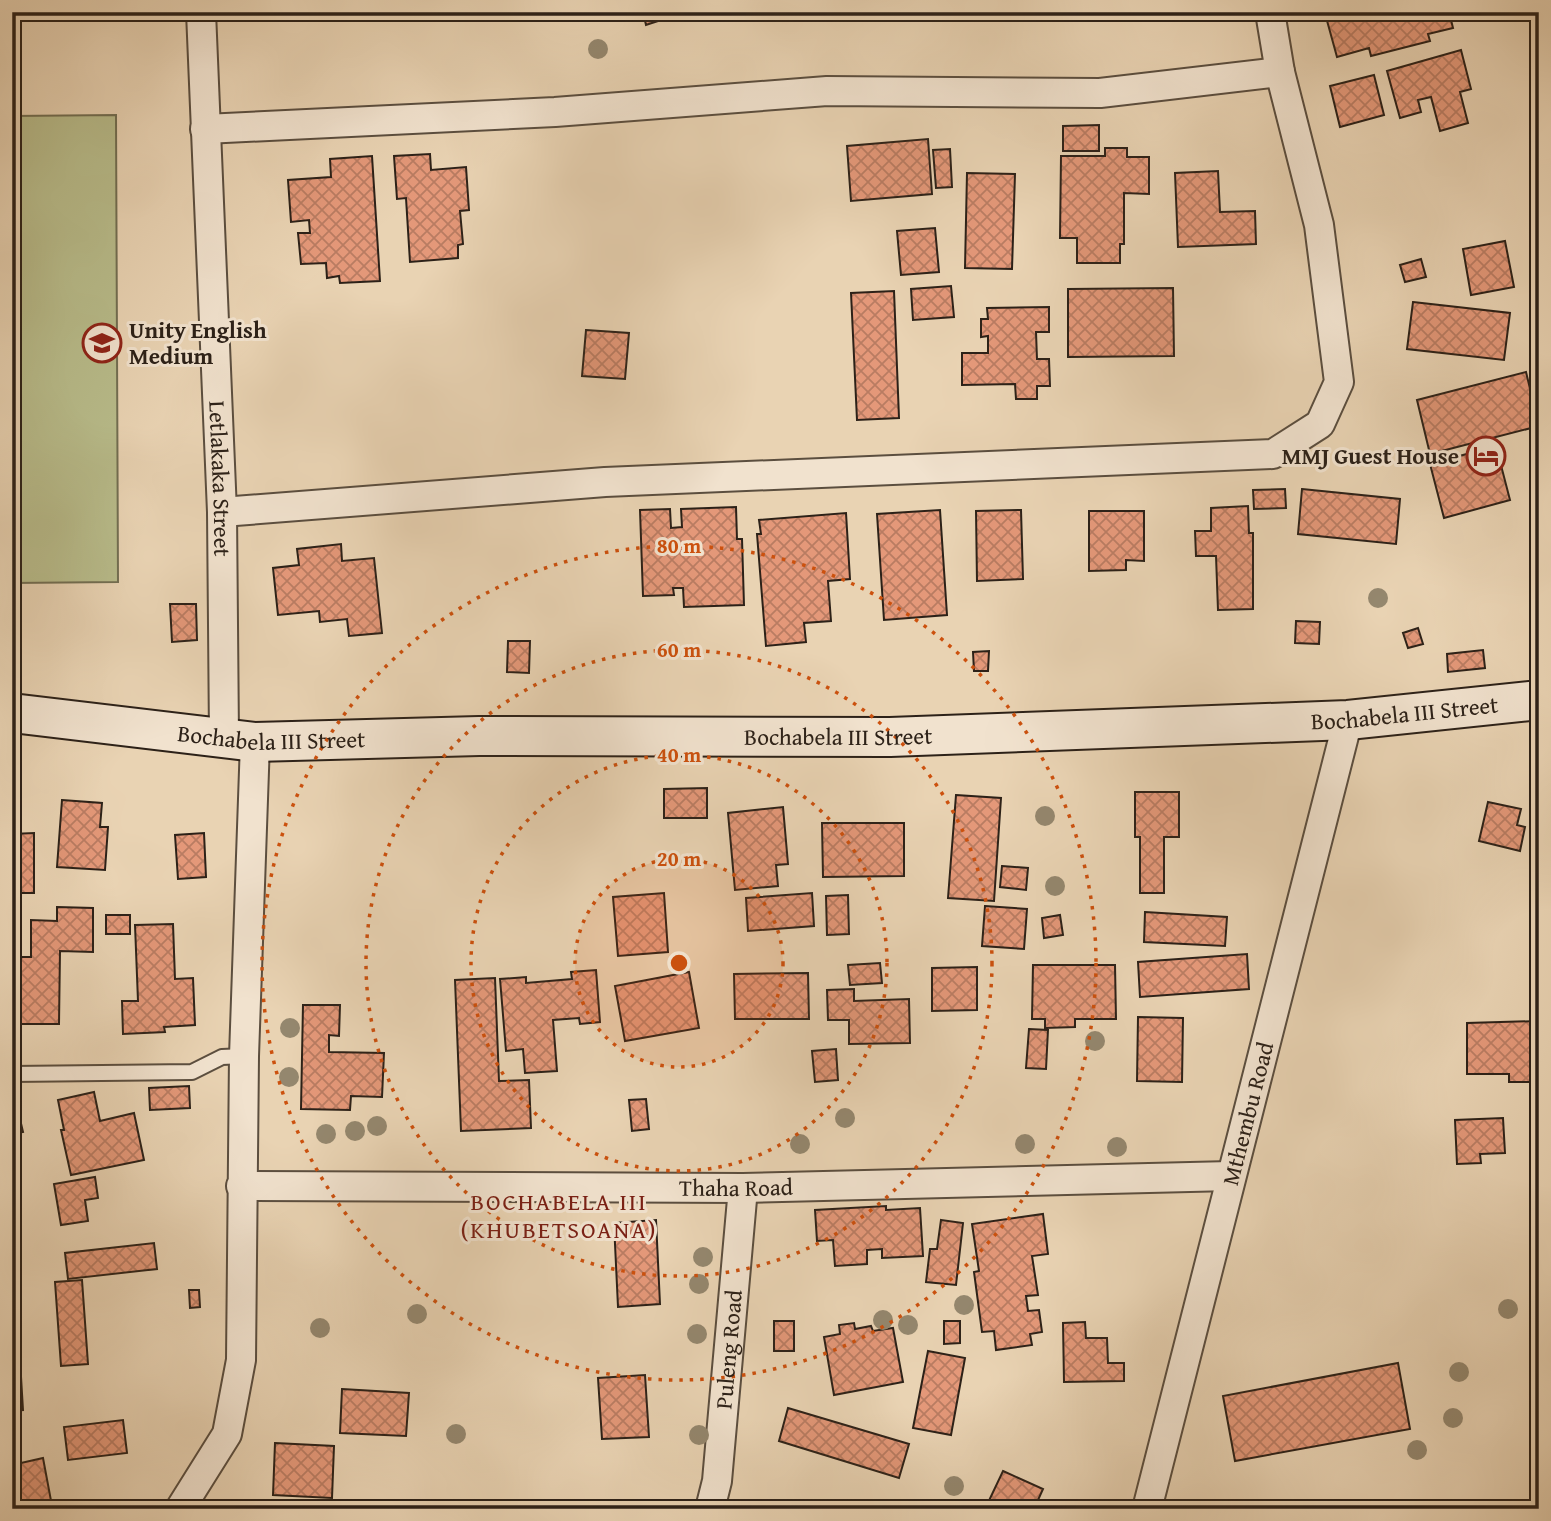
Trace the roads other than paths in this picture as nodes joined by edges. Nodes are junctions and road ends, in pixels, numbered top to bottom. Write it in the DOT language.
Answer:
graph roads {
  1 [pos="201,12"];
  2 [pos="1270,12"];
  3 [pos="1280,72"];
  4 [pos="205,128"];
  5 [pos="222,512"];
  6 [pos="1539,700"];
  7 [pos="12,713"];
  8 [pos="1348,720"];
  9 [pos="240,740"];
  10 [pos="244,1056"];
  11 [pos="12,1074"];
  12 [pos="1231,1176"];
  13 [pos="241,1186"];
  14 [pos="743,1188"];
  15 [pos="180,1509"];
  16 [pos="710,1509"];
  17 [pos="1147,1509"];
  1 -- 4 [label="street, Letlakaka Street"];
  2 -- 3 [label="street"];
  3 -- 4 [label="street"];
  3 -- 5 [label="street"];
  4 -- 5 [label="street, Letlakaka Street"];
  5 -- 9 [label="street, Letlakaka Street"];
  6 -- 8 [label="street, Bochabela III Street"];
  7 -- 9 [label="street, Bochabela III Street"];
  8 -- 9 [label="street, Bochabela III Street"];
  8 -- 12 [label="street, Mthembu Road"];
  9 -- 10 [label="street, Letlakaka Street"];
  10 -- 11 [label="lane"];
  10 -- 13 [label="street, Letlakaka Street"];
  12 -- 14 [label="street, Thaha Road"];
  12 -- 17 [label="street, Mthembu Road"];
  13 -- 14 [label="street, Thaha Road"];
  13 -- 15 [label="street, Letlakaka Street"];
  14 -- 16 [label="street, Puleng Road"];
}
